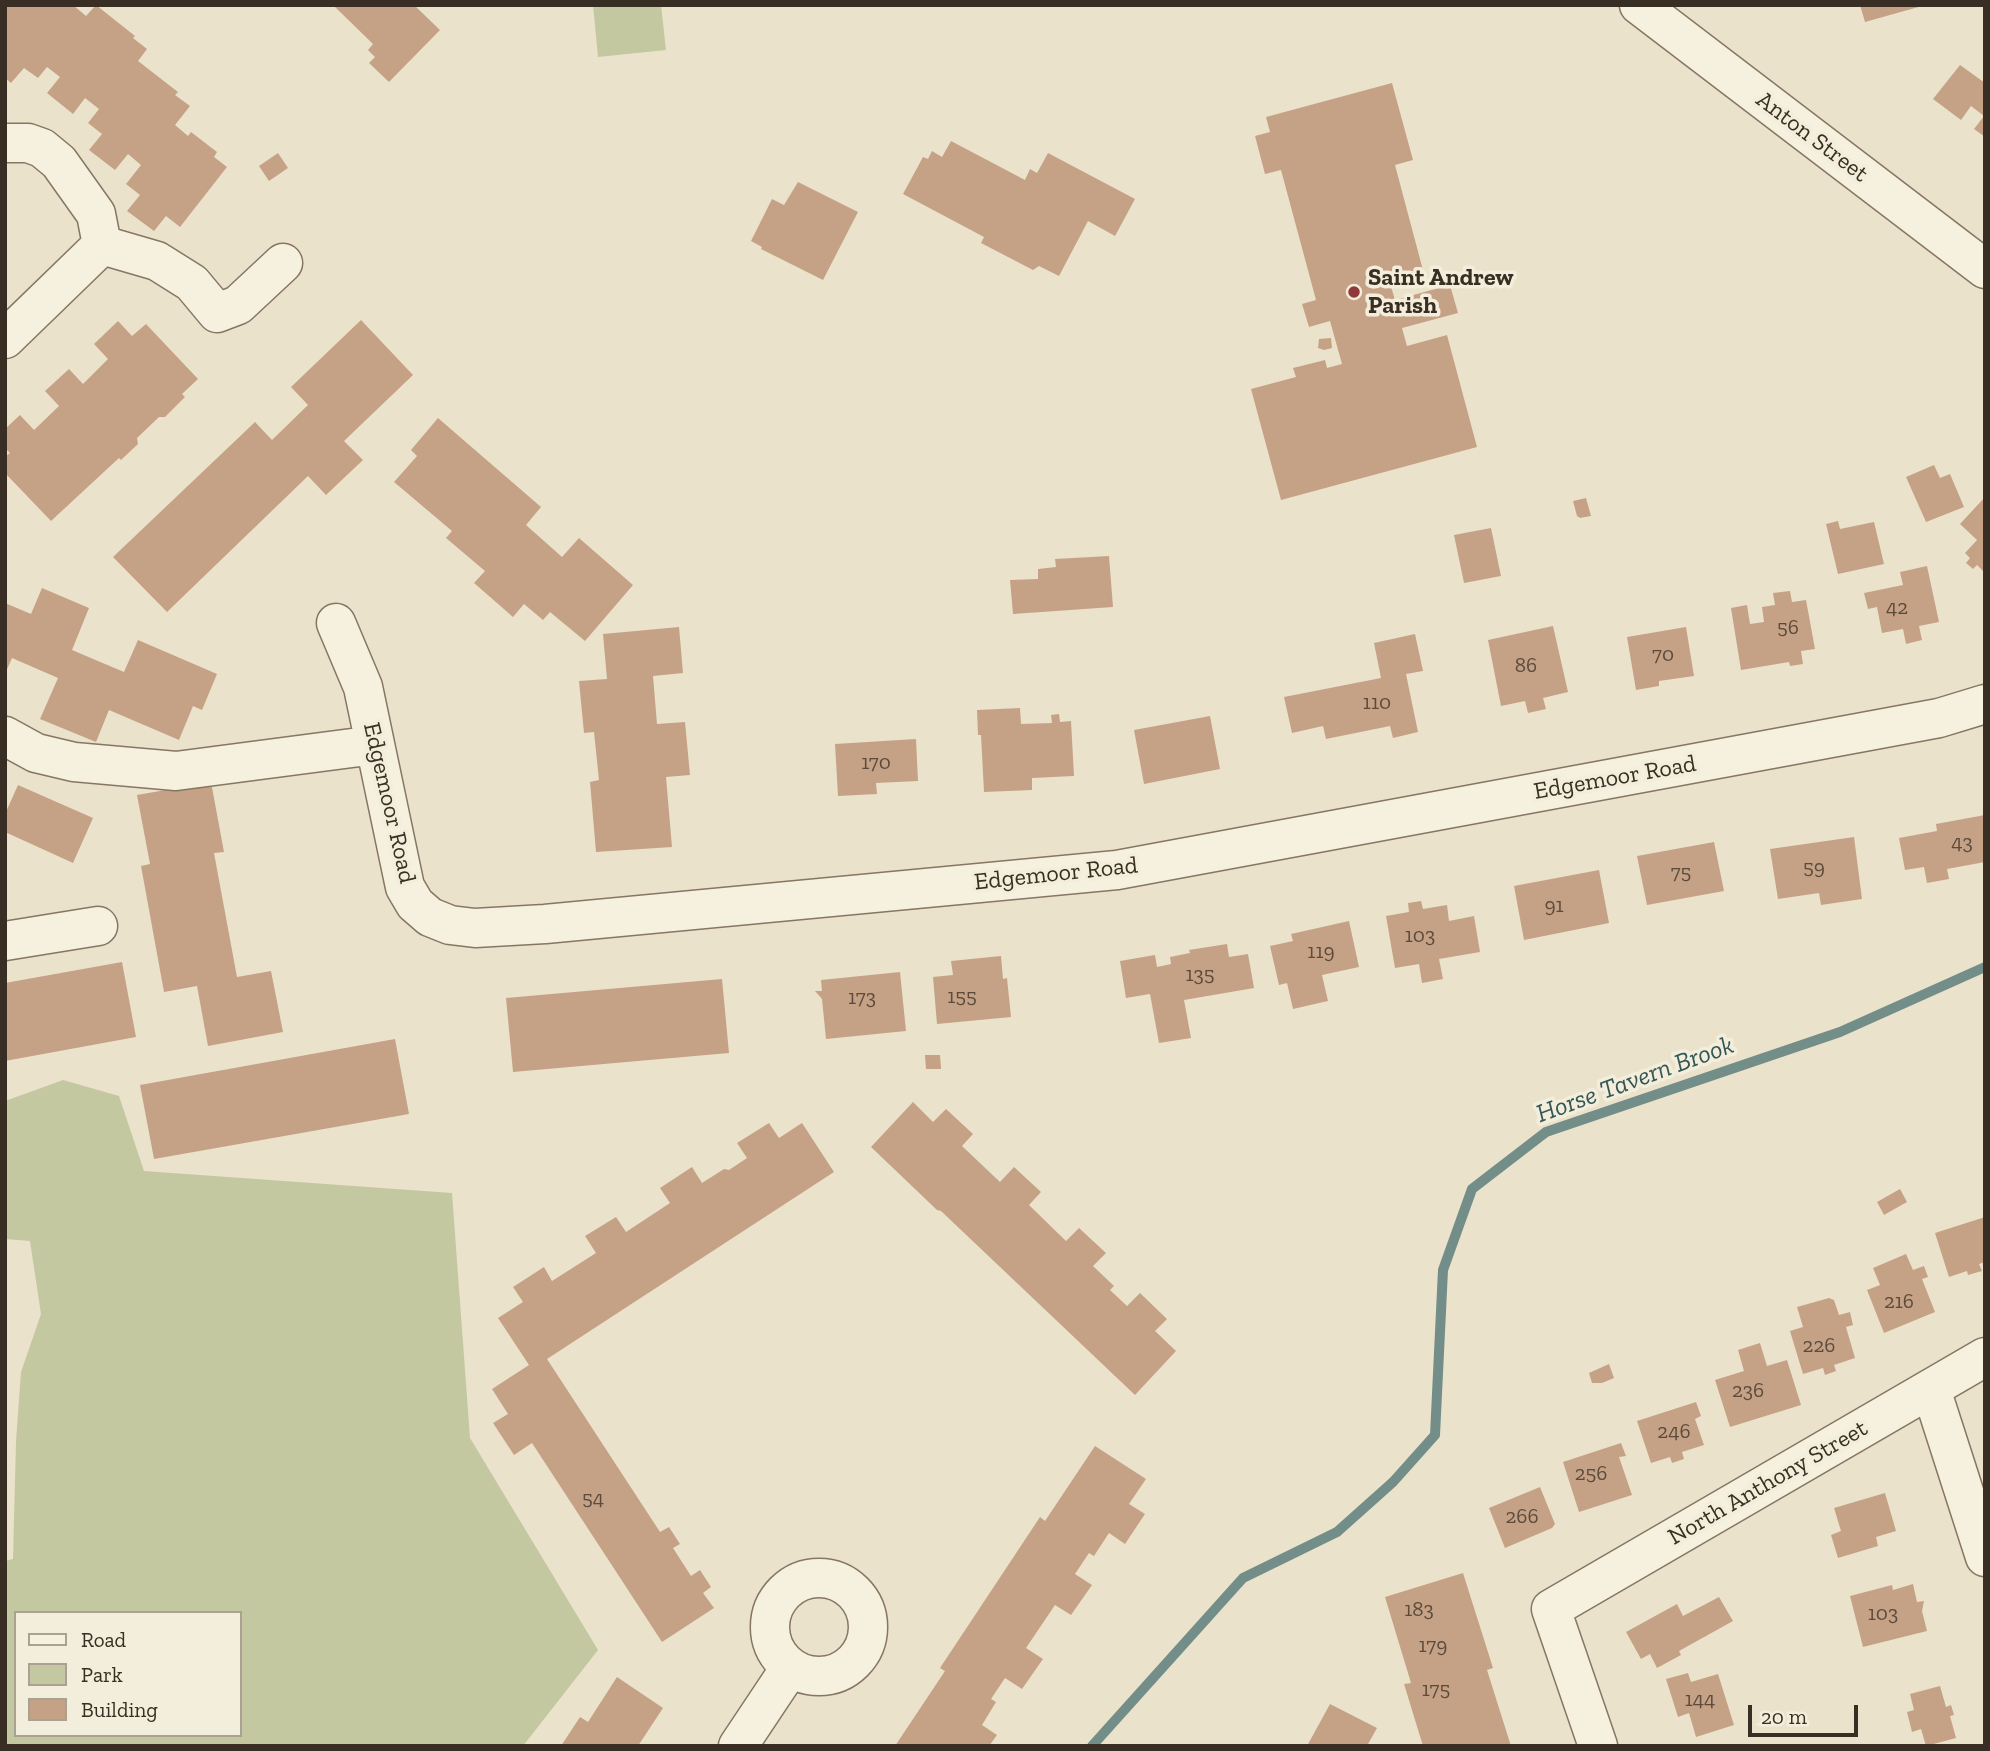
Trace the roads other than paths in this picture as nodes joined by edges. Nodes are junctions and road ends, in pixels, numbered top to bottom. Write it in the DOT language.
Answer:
graph roads {
  1 [pos="1639,5"];
  2 [pos="5,144"];
  3 [pos="102,244"];
  4 [pos="283,262"];
  5 [pos="1985,269"];
  6 [pos="5,339"];
  7 [pos="336,623"];
  8 [pos="1985,704"];
  9 [pos="5,736"];
  10 [pos="375,745"];
  11 [pos="98,926"];
  12 [pos="5,941"];
  13 [pos="1985,1357"];
  14 [pos="1931,1389"];
  15 [pos="1985,1558"];
  16 [pos="790,1668"];
  17 [pos="738,1746"];
  18 [pos="1598,1746"];
  1 -- 5 [label="street, Anton Street"];
  2 -- 3 [label="street"];
  3 -- 4 [label="street"];
  3 -- 6 [label="street"];
  7 -- 10 [label="street, Edgemoor Road"];
  8 -- 10 [label="street, Edgemoor Road"];
  9 -- 10 [label="street"];
  11 -- 12 [label="street"];
  13 -- 14 [label="street, North Anthony Street"];
  14 -- 15 [label="street"];
  14 -- 18 [label="street, North Anthony Street"];
  16 -- 17 [label="street"];
}
